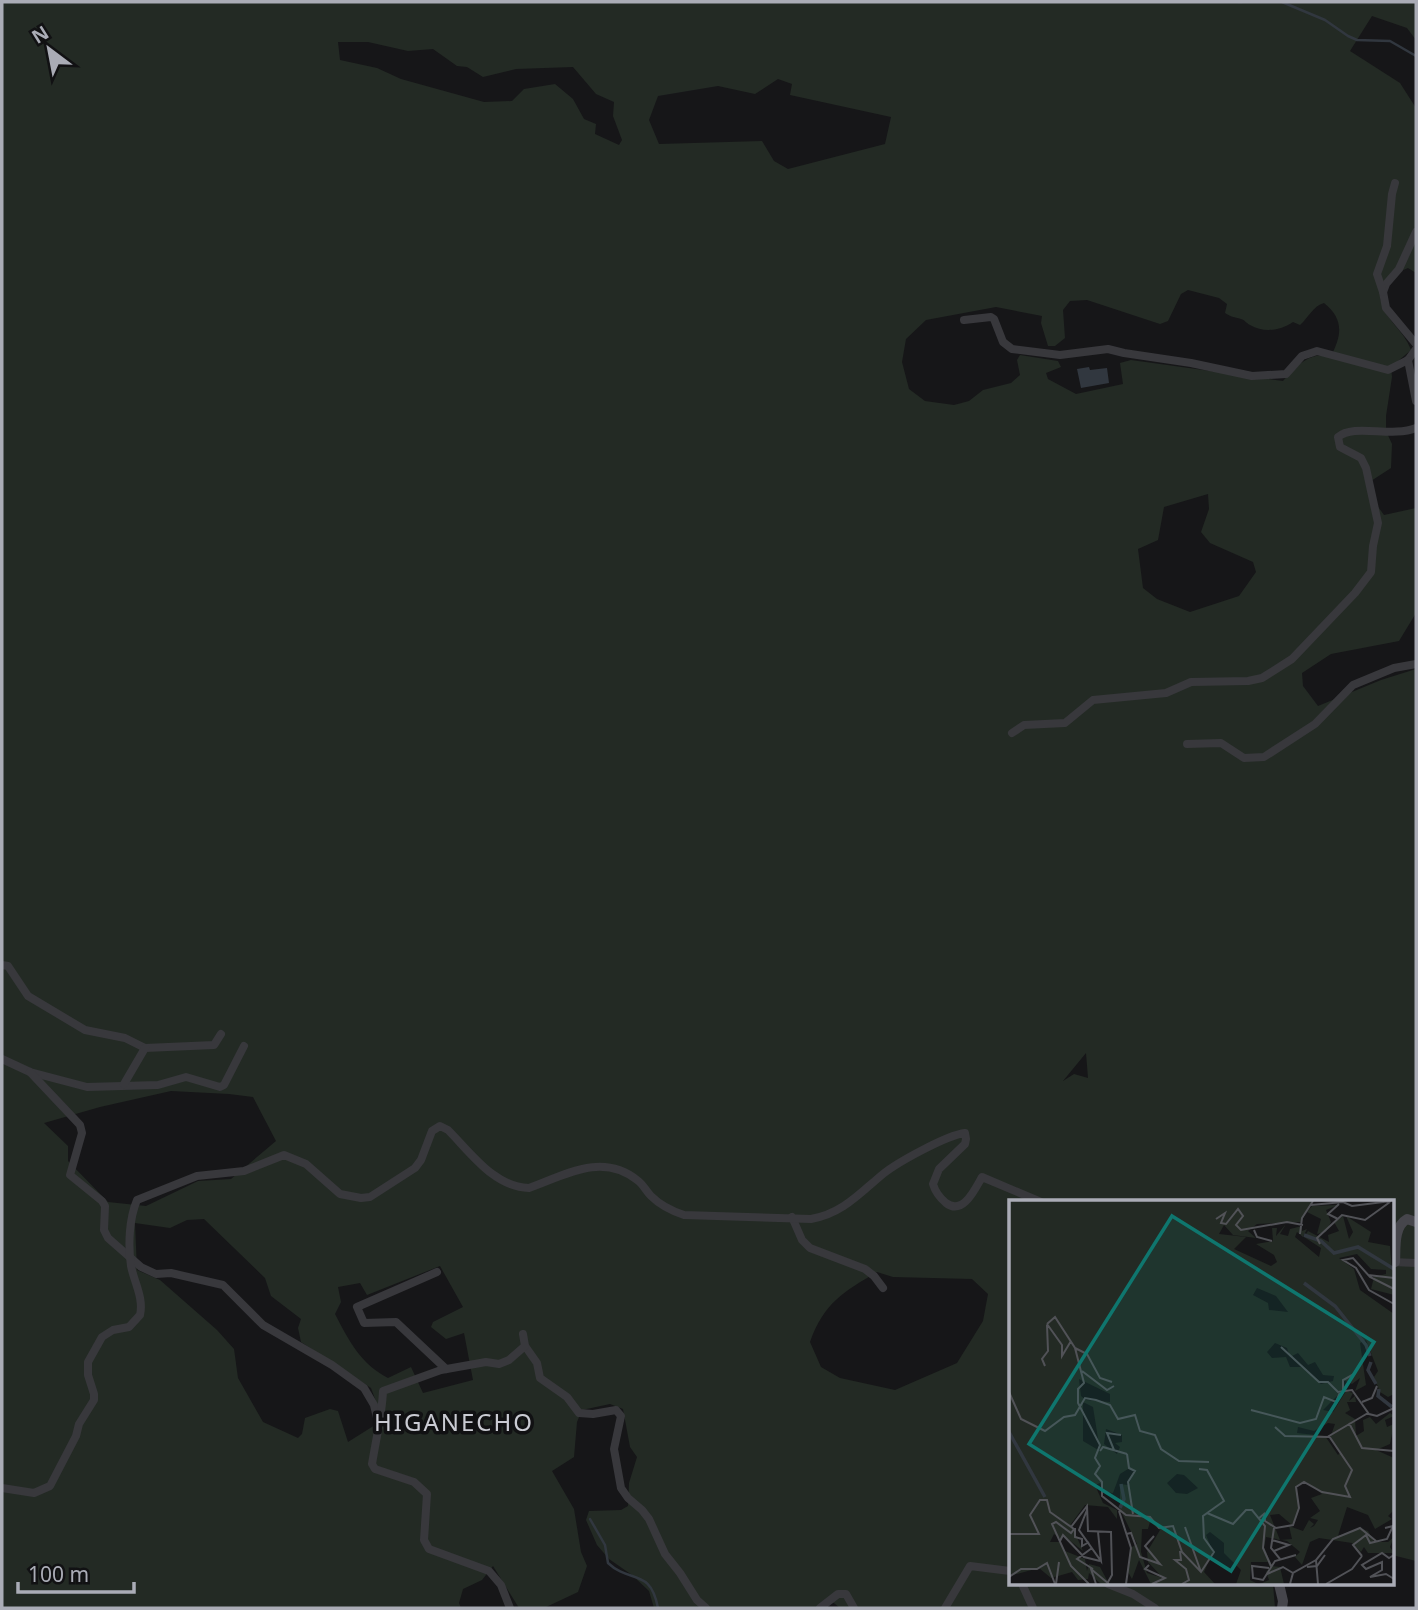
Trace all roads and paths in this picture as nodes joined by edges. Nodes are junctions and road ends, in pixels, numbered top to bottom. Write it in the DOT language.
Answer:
graph roads {
  1 [pos="1395,183"];
  2 [pos="1416,232"];
  3 [pos="1382,292"];
  4 [pos="964,320"];
  5 [pos="1416,344"];
  6 [pos="1416,349"];
  7 [pos="1408,360"];
  8 [pos="1416,401"];
  9 [pos="1416,428"];
  10 [pos="1416,664"];
  11 [pos="1012,733"];
  12 [pos="1187,744"];
  13 [pos="2,965"];
  14 [pos="221,1034"];
  15 [pos="244,1046"];
  16 [pos="145,1048"];
  17 [pos="2,1059"];
  18 [pos="30,1072"];
  19 [pos="124,1084"];
  20 [pos="1036,1200"];
  21 [pos="792,1217"];
  22 [pos="1416,1222"];
  23 [pos="1394,1256"];
  24 [pos="131,1258"];
  25 [pos="1394,1262"];
  26 [pos="1416,1264"];
  27 [pos="437,1272"];
  28 [pos="884,1288"];
  29 [pos="523,1334"];
  30 [pos="525,1346"];
  31 [pos="446,1369"];
  32 [pos="378,1422"];
  33 [pos="2,1488"];
  34 [pos="1009,1571"];
  35 [pos="1023,1586"];
  36 [pos="1113,1586"];
  37 [pos="1279,1586"];
  38 [pos="510,1608"];
  39 [pos="706,1608"];
  40 [pos="820,1608"];
  41 [pos="854,1608"];
  42 [pos="945,1608"];
  43 [pos="1033,1608"];
  44 [pos="1155,1608"];
  45 [pos="1282,1608"];
  1 -- 3 [label="street"];
  2 -- 3 [label="street"];
  3 -- 5 [label="street"];
  4 -- 7 [label="street"];
  6 -- 7 [label="street"];
  7 -- 8 [label="street"];
  9 -- 11 [label="street"];
  10 -- 12 [label="street"];
  13 -- 16 [label="street"];
  14 -- 16 [label="street"];
  15 -- 19 [label="street"];
  16 -- 19 [label="street"];
  17 -- 18 [label="street"];
  18 -- 19 [label="street"];
  18 -- 24 [label="street"];
  20 -- 21 [label="street"];
  21 -- 24 [label="street"];
  21 -- 28 [label="street"];
  22 -- 23 [label="street"];
  24 -- 32 [label="street"];
  24 -- 33 [label="street"];
  25 -- 26 [label="street"];
  27 -- 31 [label="street"];
  29 -- 30 [label="street"];
  30 -- 31 [label="street"];
  30 -- 39 [label="street"];
  31 -- 32 [label="street"];
  32 -- 38 [label="street"];
  34 -- 42 [label="street"];
  35 -- 43 [label="street"];
  36 -- 44 [label="street"];
  37 -- 45 [label="street"];
  40 -- 41 [label="street"];
}
